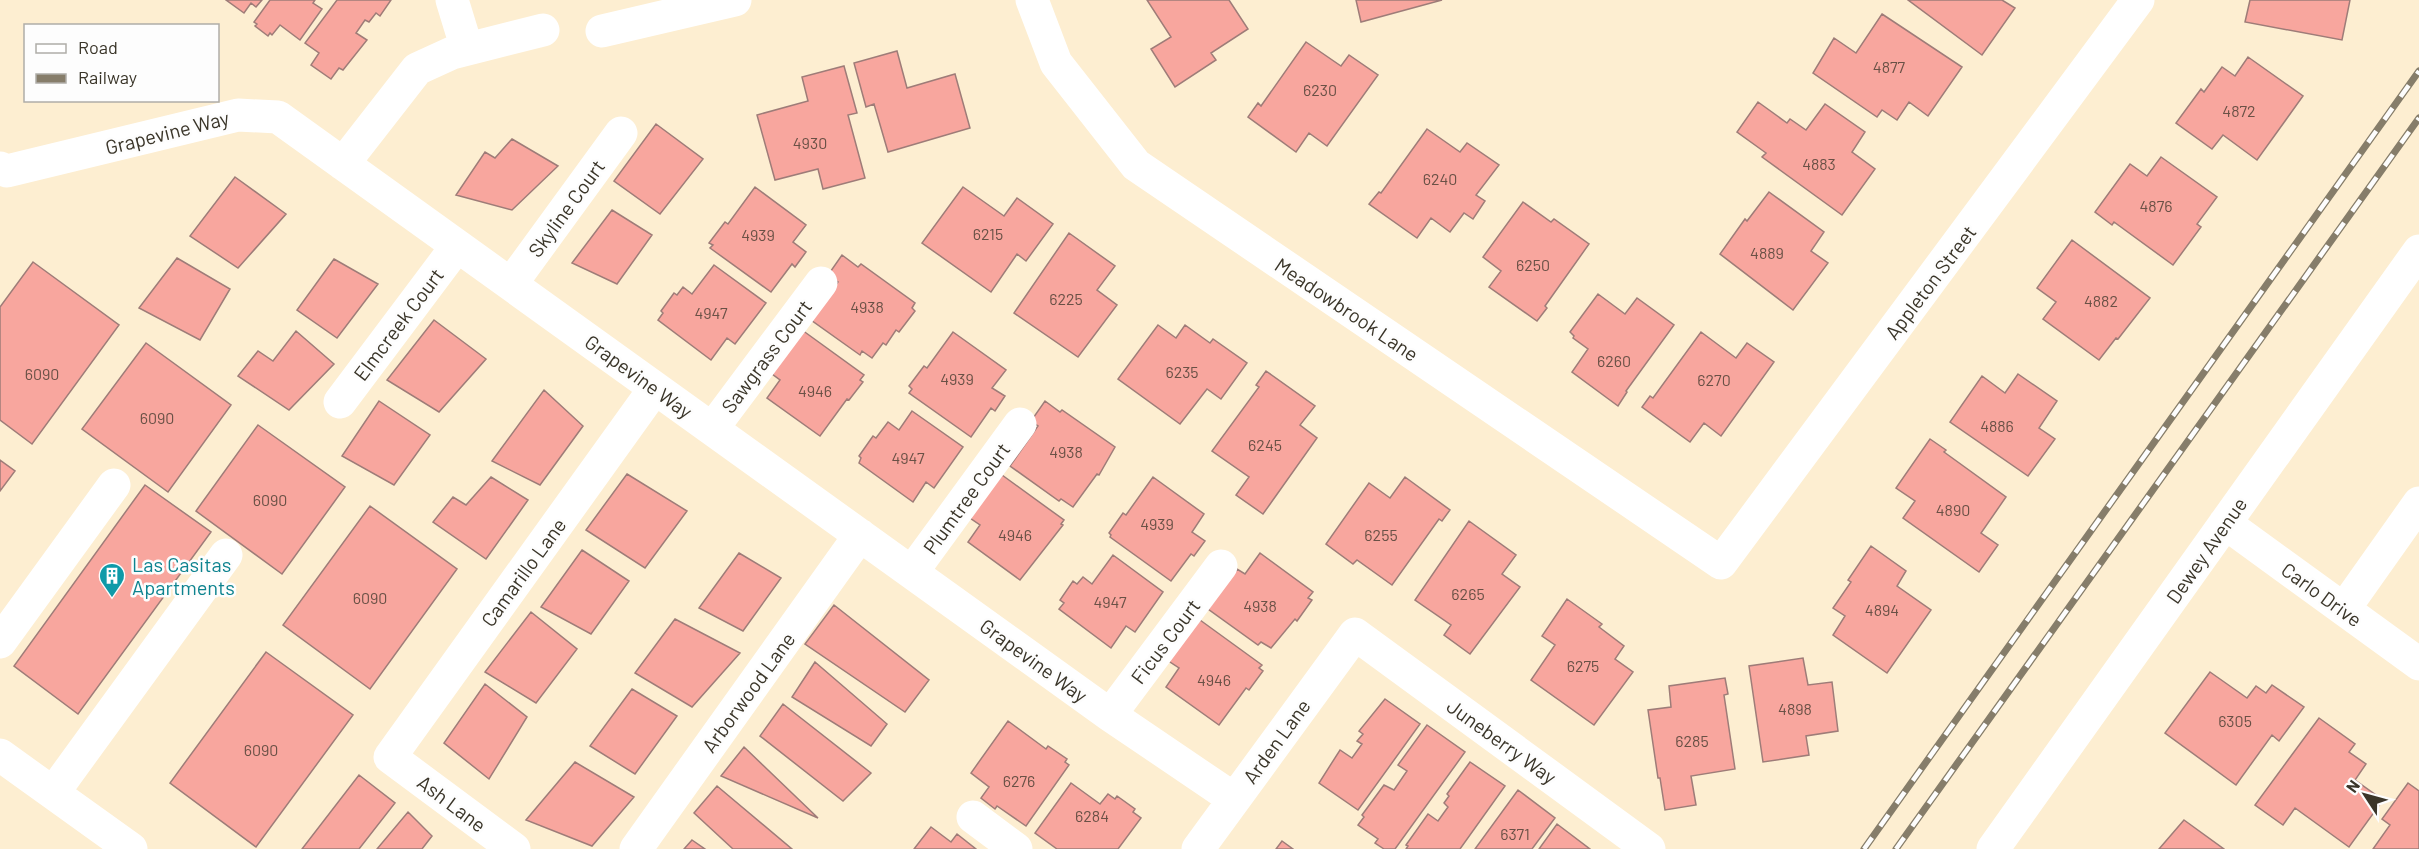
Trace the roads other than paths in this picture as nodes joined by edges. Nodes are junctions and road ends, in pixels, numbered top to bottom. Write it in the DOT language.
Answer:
graph roads {
  1 [pos="452,0"];
  2 [pos="735,0"];
  3 [pos="1032,0"];
  4 [pos="2138,0"];
  5 [pos="543,30"];
  6 [pos="602,31"];
  7 [pos="467,49"];
  8 [pos="621,133"];
  9 [pos="343,164"];
  10 [pos="0,168"];
  11 [pos="457,246"];
  12 [pos="2419,251"];
  13 [pos="821,283"];
  14 [pos="511,284"];
  15 [pos="655,388"];
  16 [pos="340,402"];
  17 [pos="1020,424"];
  18 [pos="712,429"];
  19 [pos="114,485"];
  20 [pos="2419,503"];
  21 [pos="2225,523"];
  22 [pos="860,535"];
  23 [pos="226,555"];
  24 [pos="1721,563"];
  25 [pos="1221,566"];
  26 [pos="912,572"];
  27 [pos="2344,609"];
  28 [pos="1355,634"];
  29 [pos="0,642"];
  30 [pos="2419,664"];
  31 [pos="1110,715"];
  32 [pos="0,754"];
  33 [pos="390,757"];
  34 [pos="53,793"];
  35 [pos="1234,800"];
  36 [pos="973,817"];
  37 [pos="131,849"];
  38 [pos="514,849"];
  39 [pos="636,849"];
  40 [pos="1016,849"];
  41 [pos="1198,849"];
  42 [pos="1649,849"];
  43 [pos="1993,849"];
  1 -- 7 [label="street"];
  2 -- 6 [label="street"];
  3 -- 24 [label="street, Meadowbrook Lane"];
  4 -- 24 [label="street, Appleton Street"];
  5 -- 7 [label="street"];
  7 -- 9 [label="street"];
  8 -- 14 [label="street, Skyline Court"];
  9 -- 10 [label="street, Grapevine Way"];
  9 -- 11 [label="street, Grapevine Way"];
  11 -- 14 [label="street, Grapevine Way"];
  11 -- 16 [label="street, Elmcreek Court"];
  12 -- 21 [label="street, Dewey Avenue"];
  13 -- 18 [label="street, Sawgrass Court"];
  14 -- 15 [label="street, Grapevine Way"];
  15 -- 18 [label="street, Grapevine Way"];
  15 -- 33 [label="street, Camarillo Lane"];
  17 -- 26 [label="street, Plumtree Court"];
  18 -- 22 [label="street, Grapevine Way"];
  19 -- 29 [label="street"];
  20 -- 27 [label="street"];
  21 -- 27 [label="street, Carlo Drive"];
  21 -- 43 [label="street, Dewey Avenue"];
  22 -- 26 [label="street, Grapevine Way"];
  22 -- 39 [label="street, Arborwood Lane"];
  23 -- 34 [label="street"];
  25 -- 31 [label="street, Ficus Court"];
  26 -- 31 [label="street, Grapevine Way"];
  27 -- 30 [label="street, Carlo Drive"];
  28 -- 35 [label="street, Arden Lane"];
  28 -- 42 [label="street, Juneberry Way"];
  31 -- 35 [label="street, Grapevine Way"];
  32 -- 34 [label="street"];
  33 -- 38 [label="street, Ash Lane"];
  34 -- 37 [label="street"];
  35 -- 41 [label="street, Arden Lane"];
  36 -- 40 [label="street"];
}
